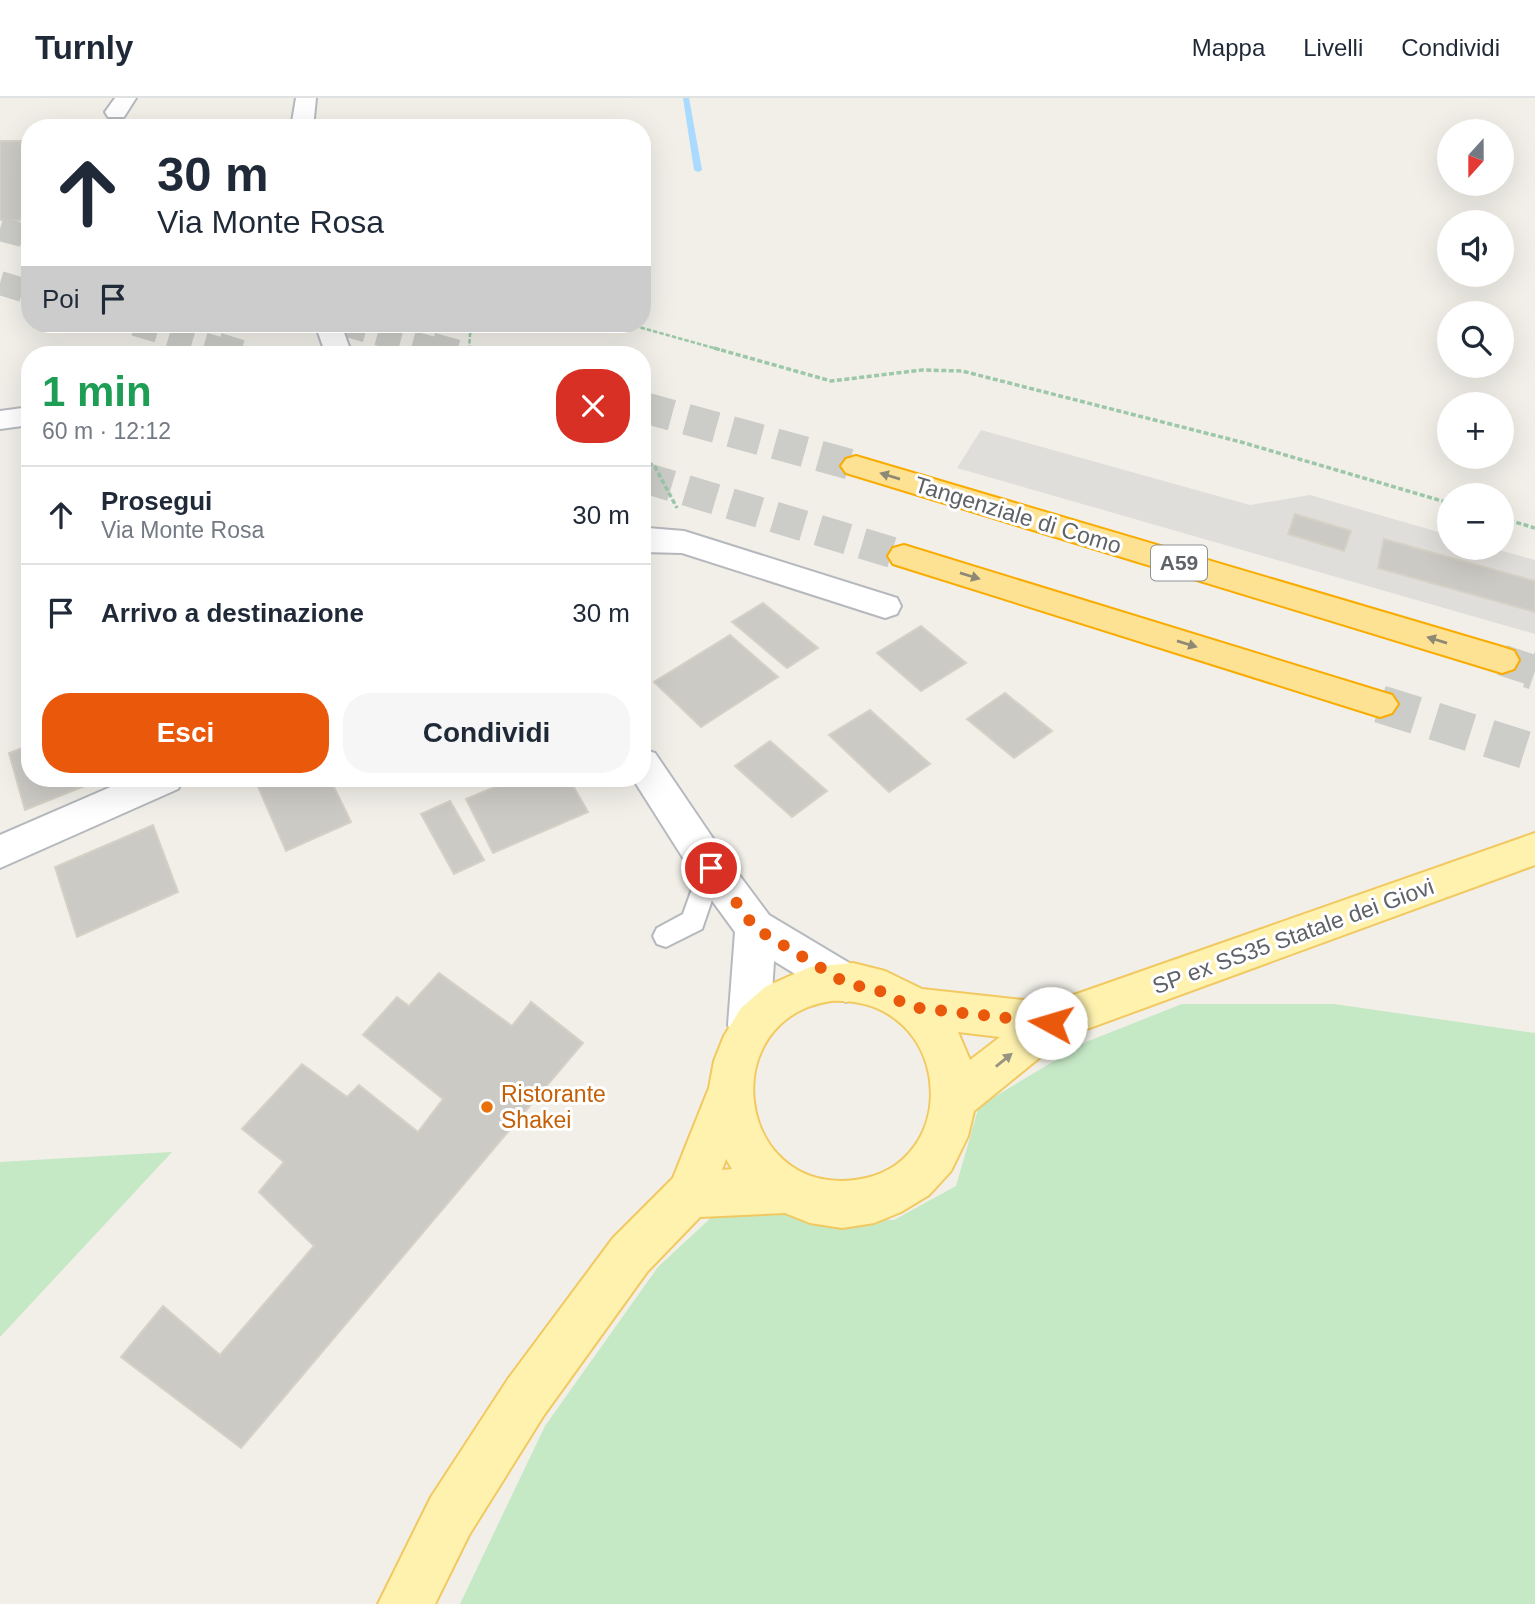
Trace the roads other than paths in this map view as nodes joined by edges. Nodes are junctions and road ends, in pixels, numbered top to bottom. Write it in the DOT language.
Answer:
graph roads {
  1 [pos="306,98"];
  2 [pos="303,119"];
  3 [pos="21,418"];
  4 [pos="1,421"];
  5 [pos="856,466"];
  6 [pos="651,539"];
  7 [pos="904,556"];
  8 [pos="885,606"];
  9 [pos="1502,660"];
  10 [pos="1380,704"];
  11 [pos="651,777"];
  12 [pos="147,787"];
  13 [pos="1535,849"];
  14 [pos="0,852"];
  15 [pos="711,868"];
  16 [pos="755,928"];
  17 [pos="666,936"];
  18 [pos="846,983"];
  19 [pos="911,1007"];
  20 [pos="1051,1023"];
  21 [pos="749,1026"];
  22 [pos="728,1095"];
  23 [pos="957,1097"];
  24 [pos="792,1189"];
  25 [pos="690,1194"];
  26 [pos="406,1604"];
  1 -- 2 [label="street"];
  3 -- 4 [label="street"];
  9 -- 5 [label="highway, Tangenziale di Como / A59, one-way"];
  6 -- 8 [label="street"];
  7 -- 10 [label="highway, one-way"];
  11 -- 15 [label="street"];
  12 -- 14 [label="street"];
  13 -- 20 [label="main road, SP ex SS35 Statale dei Giovi"];
  15 -- 16 [label="street"];
  15 -- 17 [label="lane"];
  16 -- 18 [label="street"];
  16 -- 21 [label="street"];
  18 -- 19 [label="main road, SP ex SS35 Statale dei Giovi"];
  18 -- 21 [label="main road, SP ex SS35 Statale dei Giovi"];
  19 -- 20 [label="main road, SP ex SS35 Statale dei Giovi"];
  19 -- 23 [label="main road, SP ex SS35 Statale dei Giovi"];
  23 -- 20 [label="main road, SP ex SS35 Statale dei Giovi, one-way"];
  21 -- 22 [label="main road, SP ex SS35 Statale dei Giovi"];
  22 -- 24 [label="main road, SP ex SS35 Statale dei Giovi"];
  22 -- 25 [label="main road, SP ex SS35 Statale dei Giovi"];
  23 -- 24 [label="main road, SP ex SS35 Statale dei Giovi"];
  24 -- 25 [label="main road, SP ex SS35 Statale dei Giovi"];
  25 -- 26 [label="main road, SP ex SS35 Statale dei Giovi"];
}
